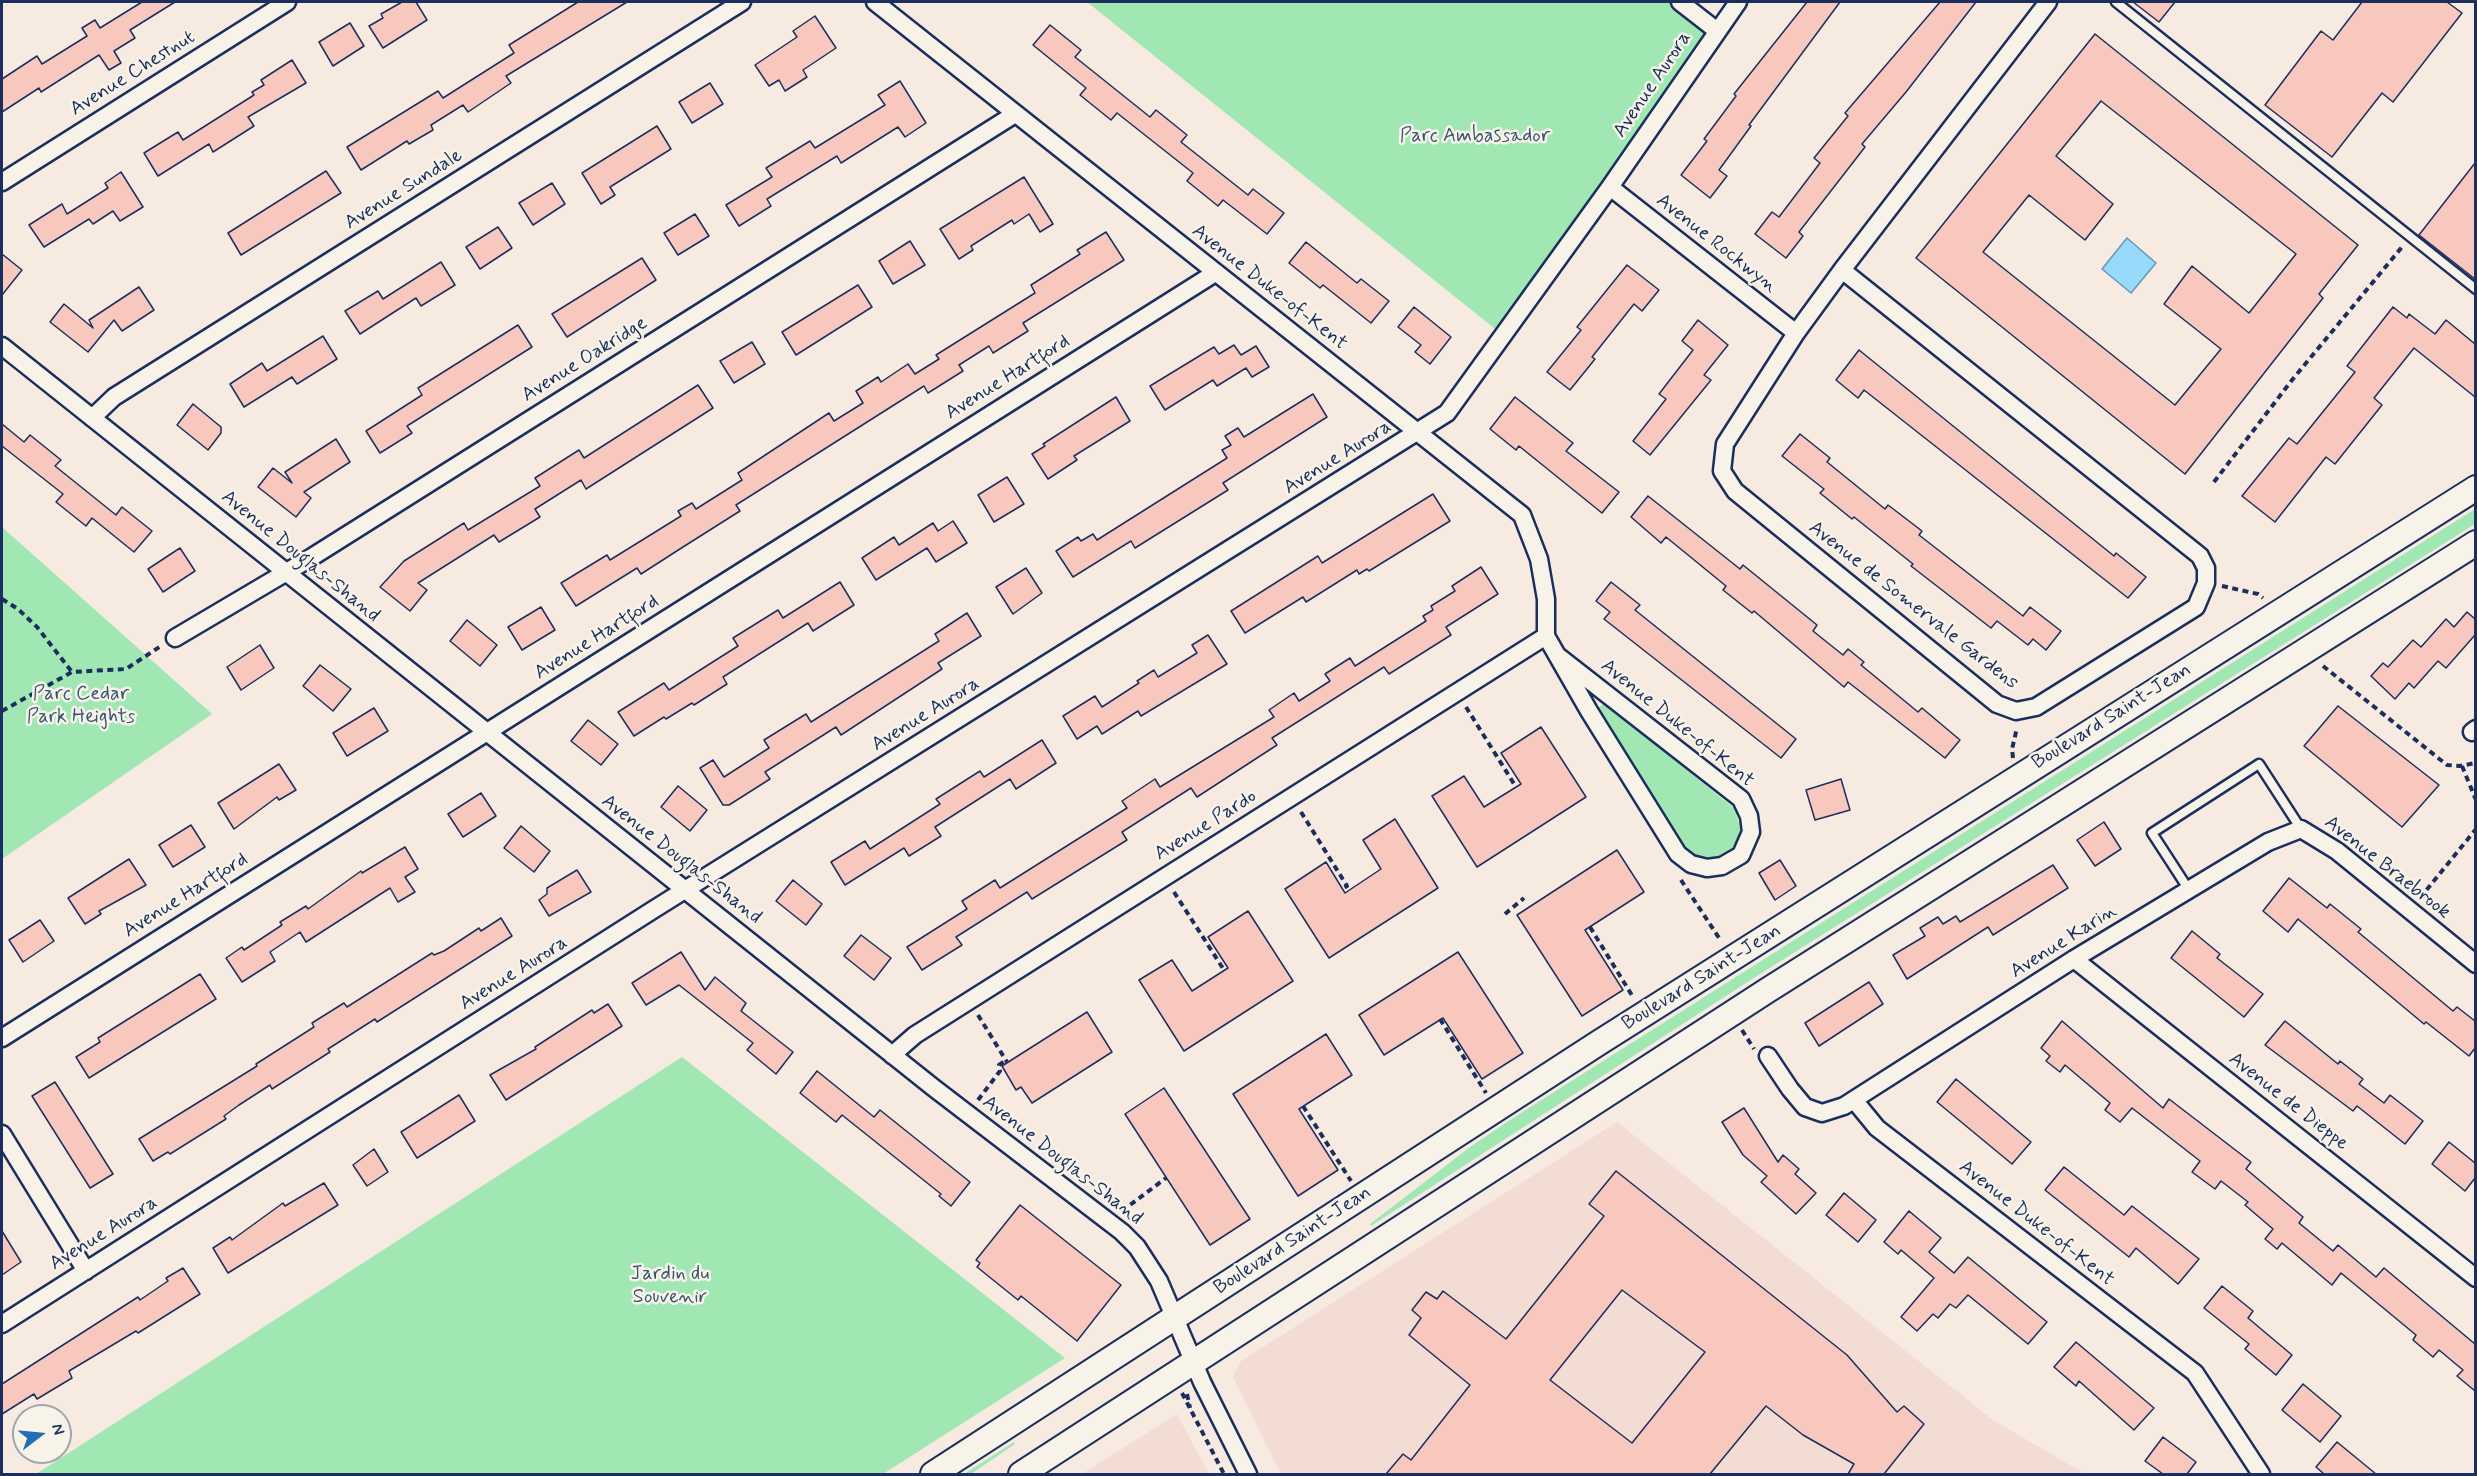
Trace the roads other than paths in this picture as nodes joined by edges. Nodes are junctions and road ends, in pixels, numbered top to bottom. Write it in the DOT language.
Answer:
graph roads {
  1 [pos="287,2"];
  2 [pos="742,2"];
  3 [pos="875,2"];
  4 [pos="1680,2"];
  5 [pos="1738,2"];
  6 [pos="2048,2"];
  7 [pos="2116,2"];
  8 [pos="1716,30"];
  9 [pos="1015,114"];
  10 [pos="2,182"];
  11 [pos="1610,187"];
  12 [pos="1842,270"];
  13 [pos="1215,273"];
  14 [pos="2475,289"];
  15 [pos="1796,333"];
  16 [pos="2,346"];
  17 [pos="93,418"];
  18 [pos="1419,432"];
  19 [pos="2475,488"];
  20 [pos="2475,543"];
  21 [pos="285,572"];
  22 [pos="1546,636"];
  23 [pos="175,638"];
  24 [pos="1558,656"];
  25 [pos="486,732"];
  26 [pos="2301,829"];
  27 [pos="2189,890"];
  28 [pos="685,891"];
  29 [pos="2074,959"];
  30 [pos="2475,964"];
  31 [pos="2,1038"];
  32 [pos="1762,1053"];
  33 [pos="892,1055"];
  34 [pos="1854,1100"];
  35 [pos="2,1134"];
  36 [pos="86,1271"];
  37 [pos="2475,1278"];
  38 [pos="1174,1318"];
  39 [pos="2,1324"];
  40 [pos="1194,1362"];
  41 [pos="933,1474"];
  42 [pos="1021,1474"];
  43 [pos="1248,1474"];
  44 [pos="2261,1474"];
  1 -- 10 [label="street, Avenue Chestnut"];
  2 -- 17 [label="street, Avenue Sundale"];
  3 -- 9 [label="street, Avenue Duke-of-Kent"];
  4 -- 8 [label="street"];
  5 -- 8 [label="street, Avenue Aurora"];
  6 -- 12 [label="street, Avenue de Somervale Gardens"];
  7 -- 14 [label="lane"];
  8 -- 11 [label="street, Avenue Aurora"];
  9 -- 13 [label="street, Avenue Duke-of-Kent"];
  9 -- 21 [label="street, Avenue Oakridge"];
  11 -- 15 [label="street, Avenue Rockwyn"];
  11 -- 18 [label="street, Avenue Aurora"];
  12 -- 15 [label="street, Avenue de Somervale Gardens"];
  12 -- 15 [label="street, Avenue de Somervale Gardens"];
  13 -- 18 [label="street, Avenue Duke-of-Kent"];
  13 -- 25 [label="street, Avenue Hartford"];
  16 -- 17 [label="street, Avenue Douglas-Shand"];
  17 -- 21 [label="street, Avenue Douglas-Shand"];
  18 -- 22 [label="street, Avenue Duke-of-Kent"];
  18 -- 28 [label="street, Avenue Aurora"];
  19 -- 38 [label="main road, Boulevard Saint-Jean"];
  20 -- 40 [label="main road"];
  21 -- 23 [label="street, Avenue Oakridge"];
  21 -- 25 [label="street, Avenue Douglas-Shand"];
  22 -- 24 [label="street, Avenue Duke-of-Kent"];
  22 -- 33 [label="street, Avenue Pardo"];
  24 -- 24 [label="street, Avenue Duke-of-Kent"];
  25 -- 28 [label="street, Avenue Douglas-Shand"];
  25 -- 31 [label="street, Avenue Hartford"];
  26 -- 27 [label="street, Avenue Karin"];
  26 -- 27 [label="lane"];
  26 -- 30 [label="street, Avenue Braebrook"];
  27 -- 29 [label="street, Avenue Karin"];
  28 -- 33 [label="street, Avenue Douglas-Shand"];
  28 -- 36 [label="street, Avenue Aurora"];
  29 -- 34 [label="street, Avenue Karin"];
  29 -- 37 [label="street, Avenue de Dieppe"];
  32 -- 34 [label="street"];
  33 -- 38 [label="street, Avenue Douglas-Shand"];
  34 -- 44 [label="street, Avenue Duke-of-Kent"];
  35 -- 36 [label="street"];
  36 -- 39 [label="street, Avenue Aurora"];
  38 -- 40 [label="street, Avenue Douglas-Shand"];
  38 -- 41 [label="main road, Boulevard Saint-Jean"];
  40 -- 42 [label="main road"];
  40 -- 43 [label="street, Avenue Douglas-Shand"];
}
